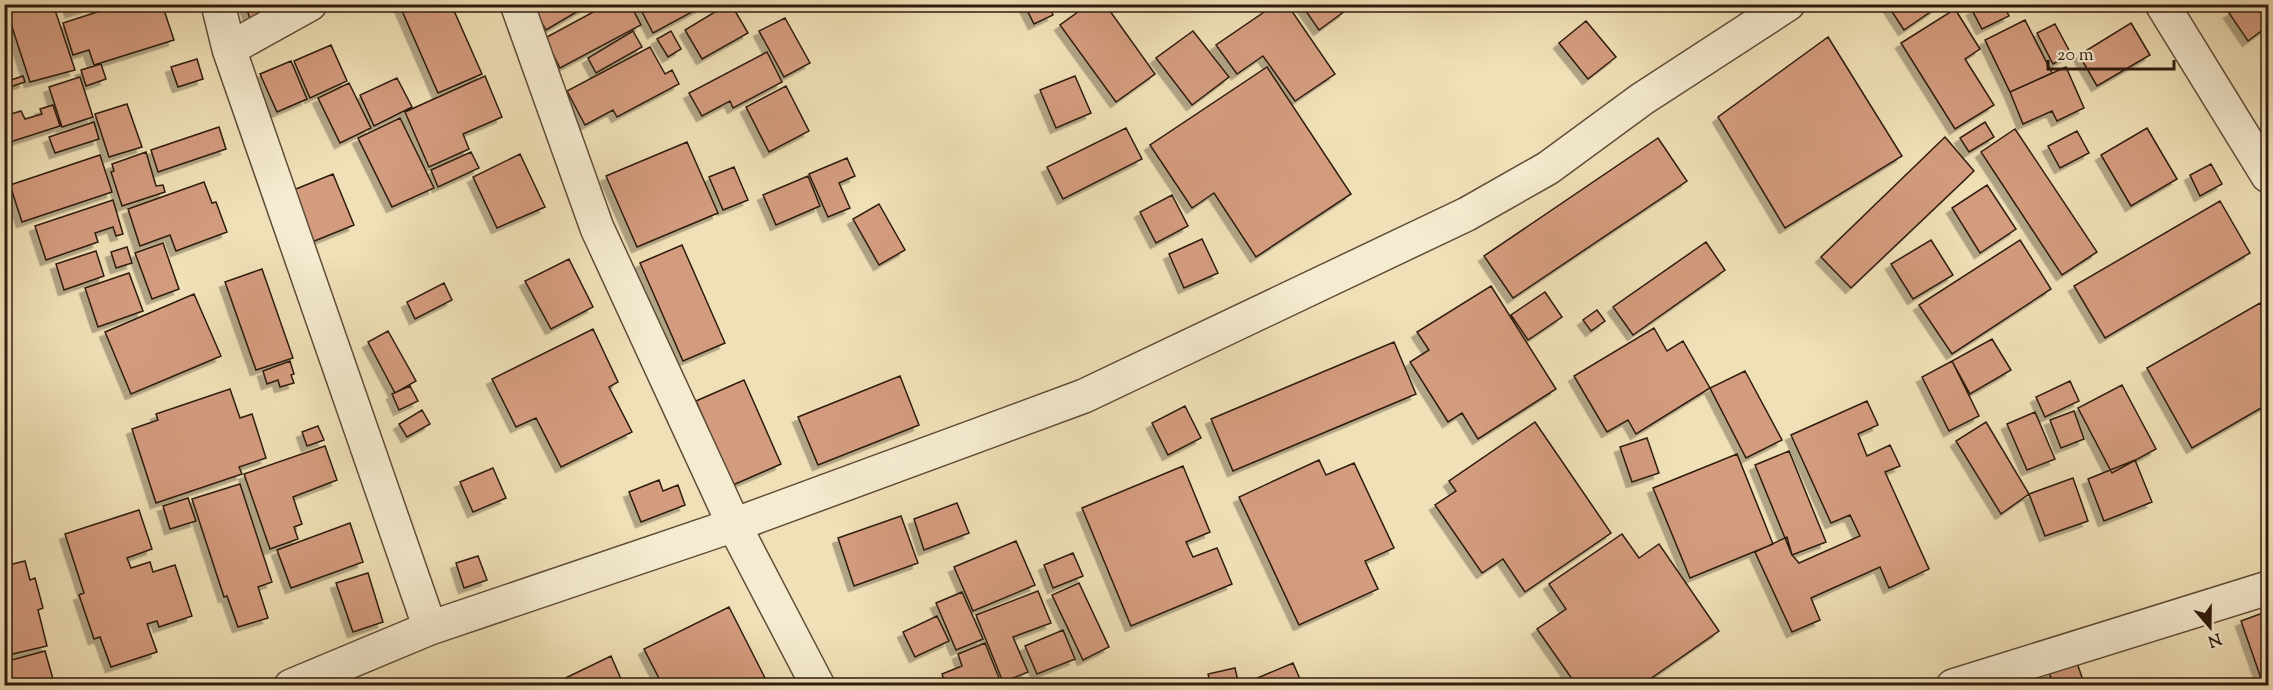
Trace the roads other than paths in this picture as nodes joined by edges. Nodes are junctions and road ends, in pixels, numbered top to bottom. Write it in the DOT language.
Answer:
graph roads {
  1 [pos="218,4"];
  2 [pos="310,4"];
  3 [pos="517,4"];
  4 [pos="1788,4"];
  5 [pos="2162,4"];
  6 [pos="229,49"];
  7 [pos="2268,176"];
  8 [pos="734,525"];
  9 [pos="2268,588"];
  10 [pos="430,628"];
  11 [pos="291,686"];
  12 [pos="818,686"];
  13 [pos="1953,686"];
  1 -- 6 [label="street"];
  2 -- 6 [label="street"];
  3 -- 8 [label="street"];
  4 -- 8 [label="street"];
  5 -- 7 [label="street"];
  6 -- 10 [label="street"];
  8 -- 10 [label="street"];
  8 -- 12 [label="street"];
  9 -- 13 [label="street"];
  10 -- 11 [label="street"];
}
